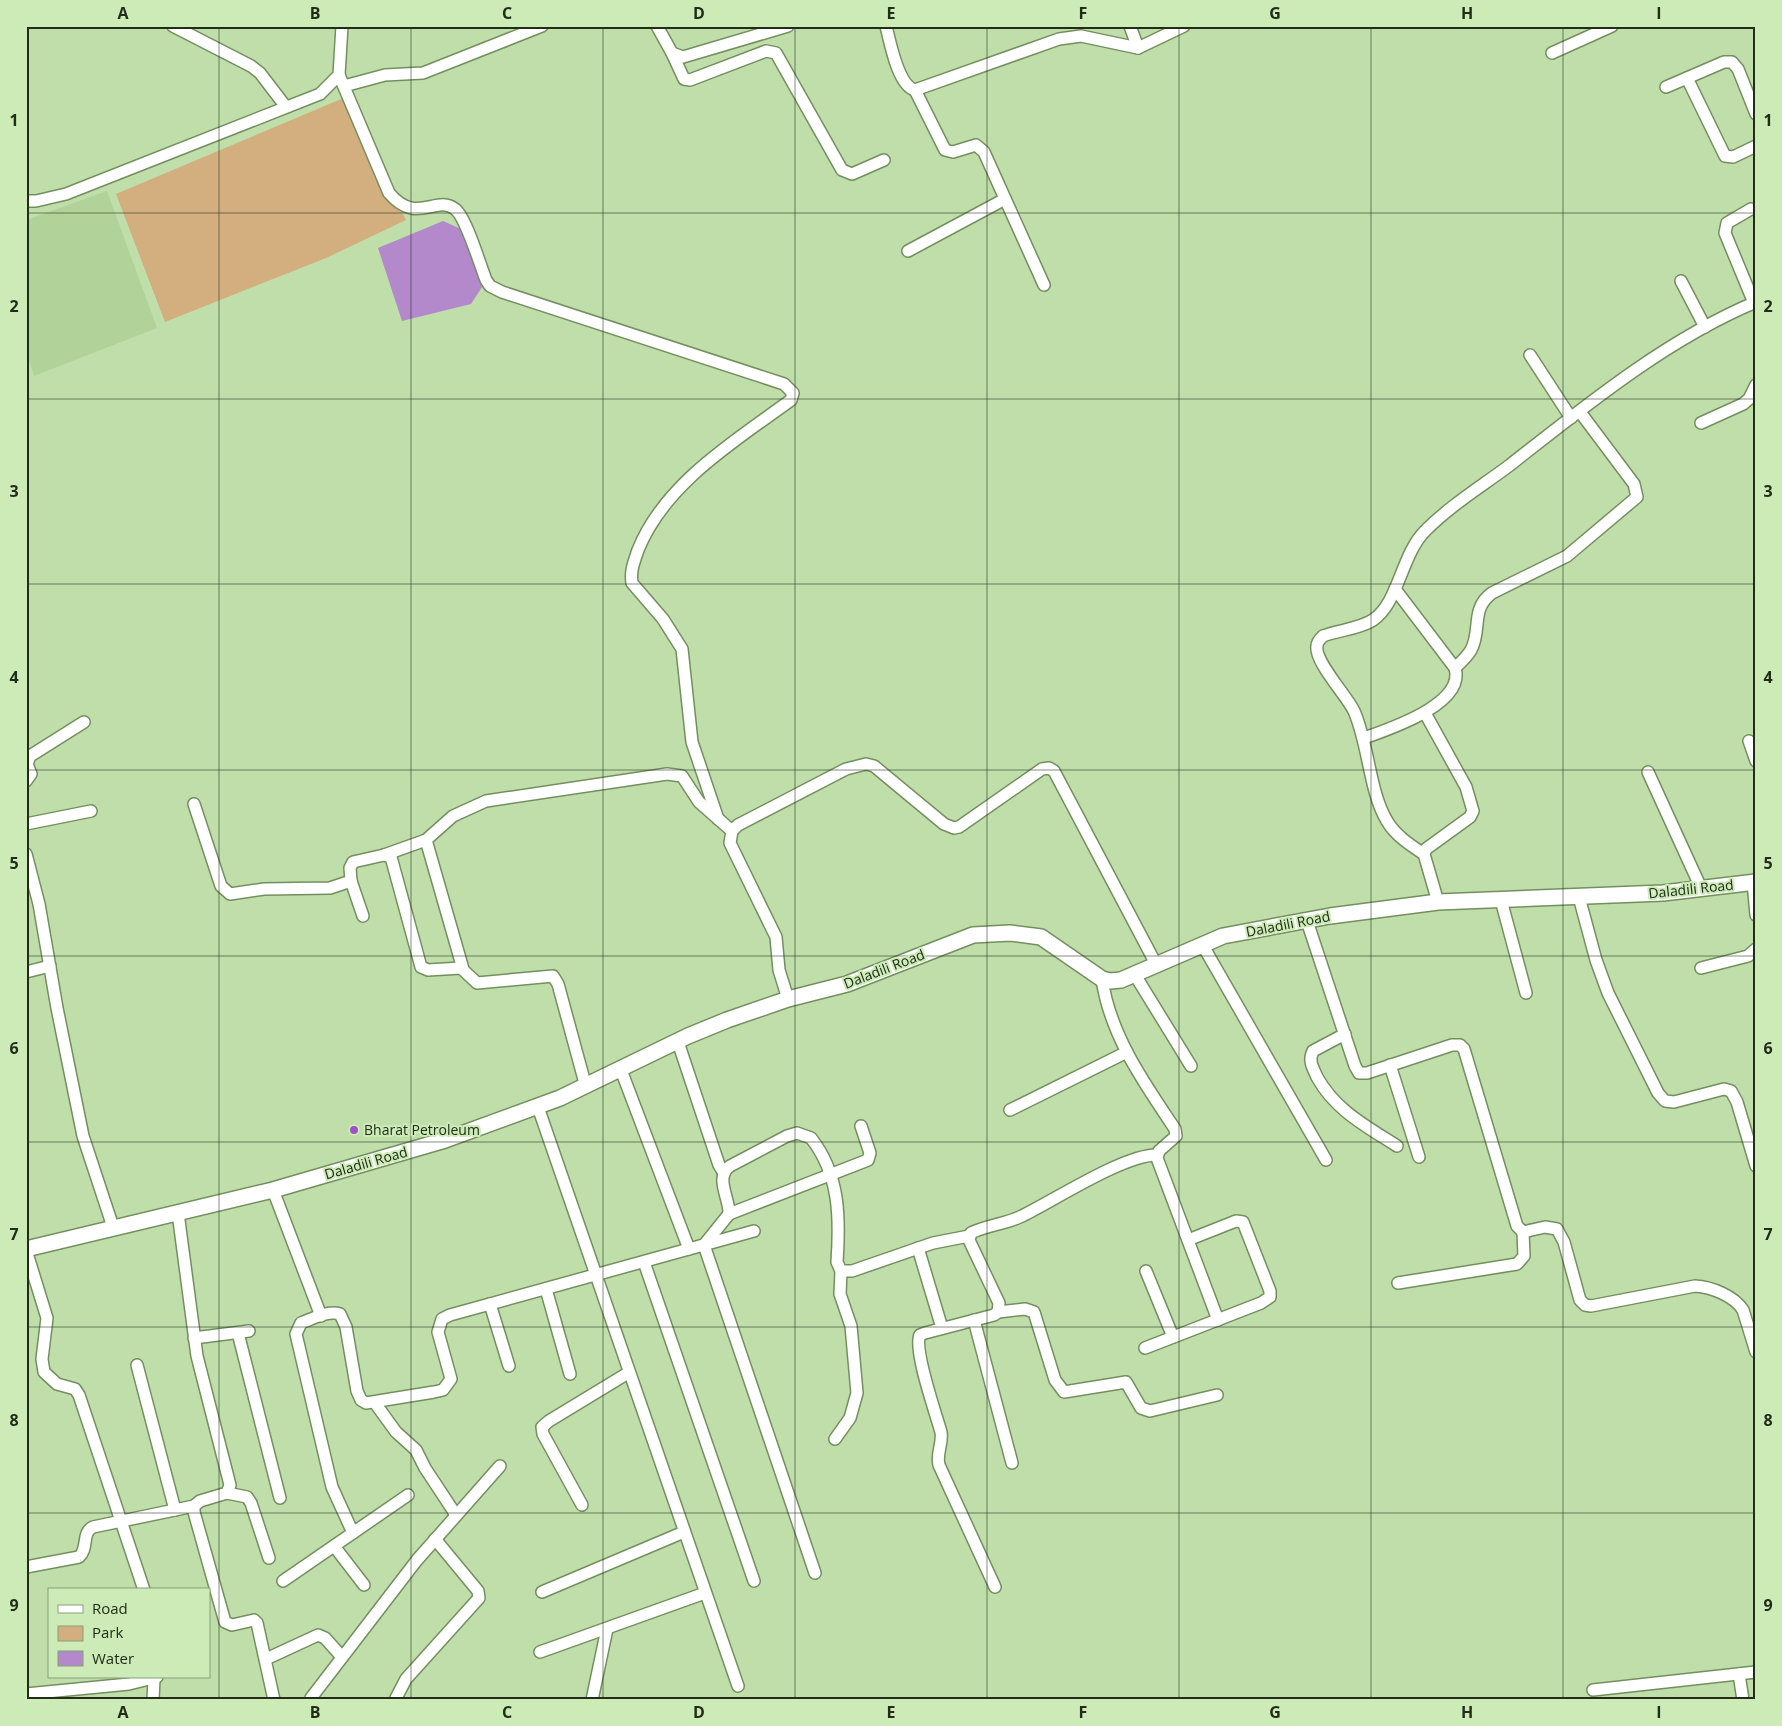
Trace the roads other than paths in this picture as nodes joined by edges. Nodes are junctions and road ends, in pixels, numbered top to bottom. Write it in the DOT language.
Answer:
graph roads {
  1 [pos="173,26"];
  2 [pos="342,26"];
  3 [pos="542,26"];
  4 [pos="657,26"];
  5 [pos="788,26"];
  6 [pos="886,26"];
  7 [pos="1130,26"];
  8 [pos="1184,26"];
  9 [pos="1612,26"];
  10 [pos="775,28"];
  11 [pos="1138,48"];
  12 [pos="1552,52"];
  13 [pos="672,53"];
  14 [pos="1687,78"];
  15 [pos="341,81"];
  16 [pos="1666,87"];
  17 [pos="915,90"];
  18 [pos="286,108"];
  19 [pos="1756,114"];
  20 [pos="1756,146"];
  21 [pos="884,160"];
  22 [pos="1005,199"];
  23 [pos="26,200"];
  24 [pos="1752,209"];
  25 [pos="908,251"];
  26 [pos="1680,281"];
  27 [pos="1044,285"];
  28 [pos="1755,303"];
  29 [pos="1705,327"];
  30 [pos="1530,355"];
  31 [pos="1756,385"];
  32 [pos="1576,415"];
  33 [pos="1701,423"];
  34 [pos="1395,589"];
  35 [pos="1455,668"];
  36 [pos="1424,713"];
  37 [pos="84,722"];
  38 [pos="1364,738"];
  39 [pos="1749,741"];
  40 [pos="1756,761"];
  41 [pos="1648,772"];
  42 [pos="26,781"];
  43 [pos="194,804"];
  44 [pos="91,811"];
  45 [pos="718,819"];
  46 [pos="26,824"];
  47 [pos="732,831"];
  48 [pos="426,840"];
  49 [pos="26,854"];
  50 [pos="1424,854"];
  51 [pos="384,855"];
  52 [pos="351,881"];
  53 [pos="1754,882"];
  54 [pos="1701,888"];
  55 [pos="1579,897"];
  56 [pos="1500,900"];
  57 [pos="1438,902"];
  58 [pos="1756,915"];
  59 [pos="363,916"];
  60 [pos="1307,921"];
  61 [pos="1202,944"];
  62 [pos="1756,949"];
  63 [pos="50,966"];
  64 [pos="1157,966"];
  65 [pos="1701,968"];
  66 [pos="463,969"];
  67 [pos="26,972"];
  68 [pos="1134,975"];
  69 [pos="1102,979"];
  70 [pos="1526,993"];
  71 [pos="788,999"];
  72 [pos="1345,1034"];
  73 [pos="678,1042"];
  74 [pos="1127,1052"];
  75 [pos="1390,1065"];
  76 [pos="1191,1066"];
  77 [pos="621,1070"];
  78 [pos="586,1087"];
  79 [pos="538,1107"];
  80 [pos="1010,1110"];
  81 [pos="861,1126"];
  82 [pos="1396,1146"];
  83 [pos="1157,1155"];
  84 [pos="1418,1157"];
  85 [pos="1326,1160"];
  86 [pos="1756,1166"];
  87 [pos="724,1173"];
  88 [pos="831,1176"];
  89 [pos="273,1190"];
  90 [pos="178,1212"];
  91 [pos="729,1214"];
  92 [pos="113,1227"];
  93 [pos="754,1231"];
  94 [pos="1522,1232"];
  95 [pos="969,1236"];
  96 [pos="1188,1240"];
  97 [pos="704,1245"];
  98 [pos="918,1248"];
  99 [pos="26,1249"];
  100 [pos="689,1250"];
  101 [pos="644,1262"];
  102 [pos="1146,1271"];
  103 [pos="841,1272"];
  104 [pos="594,1276"];
  105 [pos="1398,1283"];
  106 [pos="546,1289"];
  107 [pos="490,1304"];
  108 [pos="998,1312"];
  109 [pos="321,1316"];
  110 [pos="974,1320"];
  111 [pos="1218,1320"];
  112 [pos="942,1328"];
  113 [pos="1173,1337"];
  114 [pos="194,1338"];
  115 [pos="1145,1348"];
  116 [pos="1756,1352"];
  117 [pos="137,1365"];
  118 [pos="509,1366"];
  119 [pos="628,1373"];
  120 [pos="570,1374"];
  121 [pos="1217,1395"];
  122 [pos="375,1403"];
  123 [pos="835,1439"];
  124 [pos="1012,1463"];
  125 [pos="500,1466"];
  126 [pos="227,1493"];
  127 [pos="408,1494"];
  128 [pos="280,1498"];
  129 [pos="582,1505"];
  130 [pos="194,1506"];
  131 [pos="175,1510"];
  132 [pos="456,1515"];
  133 [pos="123,1522"];
  134 [pos="684,1532"];
  135 [pos="353,1533"];
  136 [pos="435,1539"];
  137 [pos="334,1546"];
  138 [pos="269,1558"];
  139 [pos="26,1567"];
  140 [pos="815,1572"];
  141 [pos="283,1581"];
  142 [pos="754,1581"];
  143 [pos="364,1585"];
  144 [pos="995,1587"];
  145 [pos="143,1588"];
  146 [pos="542,1592"];
  147 [pos="705,1593"];
  148 [pos="607,1629"];
  149 [pos="540,1652"];
  150 [pos="342,1657"];
  151 [pos="266,1659"];
  152 [pos="1756,1672"];
  153 [pos="1738,1674"];
  154 [pos="156,1678"];
  155 [pos="738,1686"];
  156 [pos="1593,1690"];
  157 [pos="32,1696"];
  158 [pos="311,1698"];
  159 [pos="153,1700"];
  160 [pos="274,1700"];
  161 [pos="395,1700"];
  162 [pos="592,1700"];
  163 [pos="1743,1700"];
  1 -- 18 [label="street"];
  2 -- 15 [label="street"];
  3 -- 15 [label="street"];
  4 -- 13 [label="street"];
  5 -- 10 [label="street"];
  6 -- 17 [label="street"];
  7 -- 11 [label="street"];
  8 -- 11 [label="street"];
  9 -- 12 [label="street"];
  10 -- 13 [label="street"];
  11 -- 17 [label="street"];
  13 -- 21 [label="street"];
  14 -- 16 [label="street"];
  14 -- 19 [label="street"];
  14 -- 20 [label="street"];
  15 -- 18 [label="street"];
  15 -- 45 [label="street"];
  17 -- 22 [label="street"];
  18 -- 23 [label="street"];
  22 -- 25 [label="street"];
  22 -- 27 [label="street"];
  24 -- 28 [label="street"];
  26 -- 29 [label="street"];
  28 -- 29 [label="street"];
  29 -- 32 [label="street"];
  30 -- 32 [label="street"];
  31 -- 33 [label="street"];
  32 -- 34 [label="street"];
  32 -- 35 [label="street"];
  34 -- 35 [label="street"];
  34 -- 38 [label="street"];
  35 -- 36 [label="street"];
  36 -- 38 [label="street"];
  36 -- 50 [label="street"];
  37 -- 42 [label="street"];
  38 -- 50 [label="street"];
  39 -- 40 [label="street"];
  41 -- 54 [label="street"];
  43 -- 52 [label="street"];
  44 -- 46 [label="street"];
  45 -- 47 [label="street"];
  45 -- 48 [label="street"];
  47 -- 64 [label="street"];
  47 -- 71 [label="street"];
  48 -- 51 [label="street"];
  48 -- 66 [label="street"];
  49 -- 63 [label="street"];
  50 -- 57 [label="street"];
  51 -- 52 [label="street"];
  51 -- 66 [label="street"];
  52 -- 59 [label="street"];
  53 -- 54 [label="main road, Daladili Road"];
  53 -- 58 [label="street"];
  54 -- 55 [label="main road, Daladili Road"];
  55 -- 56 [label="main road, Daladili Road"];
  55 -- 86 [label="street"];
  56 -- 57 [label="main road, Daladili Road"];
  56 -- 70 [label="street"];
  57 -- 60 [label="main road, Daladili Road"];
  60 -- 61 [label="main road, Daladili Road"];
  60 -- 72 [label="street"];
  61 -- 64 [label="main road, Daladili Road"];
  61 -- 85 [label="street"];
  62 -- 65 [label="street"];
  63 -- 67 [label="street"];
  63 -- 92 [label="street"];
  64 -- 68 [label="main road, Daladili Road"];
  66 -- 78 [label="street"];
  68 -- 69 [label="main road, Daladili Road"];
  68 -- 76 [label="street"];
  69 -- 71 [label="main road, Daladili Road"];
  69 -- 74 [label="street"];
  71 -- 73 [label="main road, Daladili Road"];
  72 -- 75 [label="street"];
  72 -- 82 [label="street"];
  73 -- 77 [label="main road, Daladili Road"];
  73 -- 87 [label="street"];
  74 -- 80 [label="street"];
  74 -- 83 [label="street"];
  75 -- 84 [label="street"];
  75 -- 94 [label="street"];
  77 -- 78 [label="main road, Daladili Road"];
  77 -- 100 [label="street"];
  78 -- 79 [label="main road, Daladili Road"];
  79 -- 89 [label="main road, Daladili Road"];
  79 -- 104 [label="street"];
  81 -- 88 [label="street"];
  83 -- 95 [label="street"];
  83 -- 96 [label="street"];
  87 -- 88 [label="street"];
  87 -- 91 [label="street"];
  88 -- 91 [label="street"];
  88 -- 103 [label="street"];
  89 -- 90 [label="main road, Daladili Road"];
  89 -- 109 [label="street"];
  90 -- 92 [label="main road, Daladili Road"];
  90 -- 114 [label="street"];
  91 -- 97 [label="street"];
  92 -- 99 [label="main road, Daladili Road"];
  93 -- 97 [label="street"];
  94 -- 105 [label="street"];
  94 -- 116 [label="street"];
  95 -- 98 [label="street"];
  95 -- 108 [label="street"];
  96 -- 111 [label="street"];
  96 -- 111 [label="street"];
  97 -- 100 [label="street"];
  97 -- 140 [label="street"];
  98 -- 103 [label="street"];
  98 -- 112 [label="street"];
  99 -- 133 [label="street"];
  100 -- 101 [label="street"];
  101 -- 104 [label="street"];
  101 -- 142 [label="street"];
  102 -- 113 [label="street"];
  103 -- 123 [label="street"];
  104 -- 106 [label="street"];
  104 -- 119 [label="street"];
  106 -- 107 [label="street"];
  106 -- 120 [label="street"];
  107 -- 118 [label="street"];
  107 -- 122 [label="street"];
  108 -- 110 [label="street"];
  108 -- 121 [label="street"];
  109 -- 122 [label="street"];
  109 -- 135 [label="street"];
  110 -- 112 [label="street"];
  110 -- 124 [label="street"];
  111 -- 113 [label="street"];
  112 -- 144 [label="street"];
  113 -- 115 [label="street"];
  114 -- 126 [label="street"];
  114 -- 128 [label="street"];
  117 -- 131 [label="street"];
  119 -- 129 [label="street"];
  119 -- 134 [label="street"];
  122 -- 132 [label="street"];
  125 -- 132 [label="street"];
  126 -- 130 [label="street"];
  126 -- 138 [label="street"];
  127 -- 135 [label="street"];
  130 -- 131 [label="street"];
  130 -- 151 [label="street"];
  131 -- 133 [label="street"];
  132 -- 136 [label="street"];
  133 -- 139 [label="street"];
  133 -- 145 [label="street"];
  134 -- 146 [label="street"];
  134 -- 147 [label="street"];
  135 -- 137 [label="street"];
  136 -- 150 [label="street"];
  136 -- 161 [label="street"];
  137 -- 141 [label="street"];
  137 -- 143 [label="street"];
  147 -- 148 [label="street"];
  147 -- 155 [label="street"];
  148 -- 149 [label="street"];
  148 -- 162 [label="street"];
  150 -- 151 [label="street"];
  150 -- 158 [label="street"];
  151 -- 160 [label="street"];
  152 -- 153 [label="street"];
  153 -- 156 [label="street"];
  153 -- 163 [label="street"];
  154 -- 157 [label="street"];
  154 -- 159 [label="street"];
}
